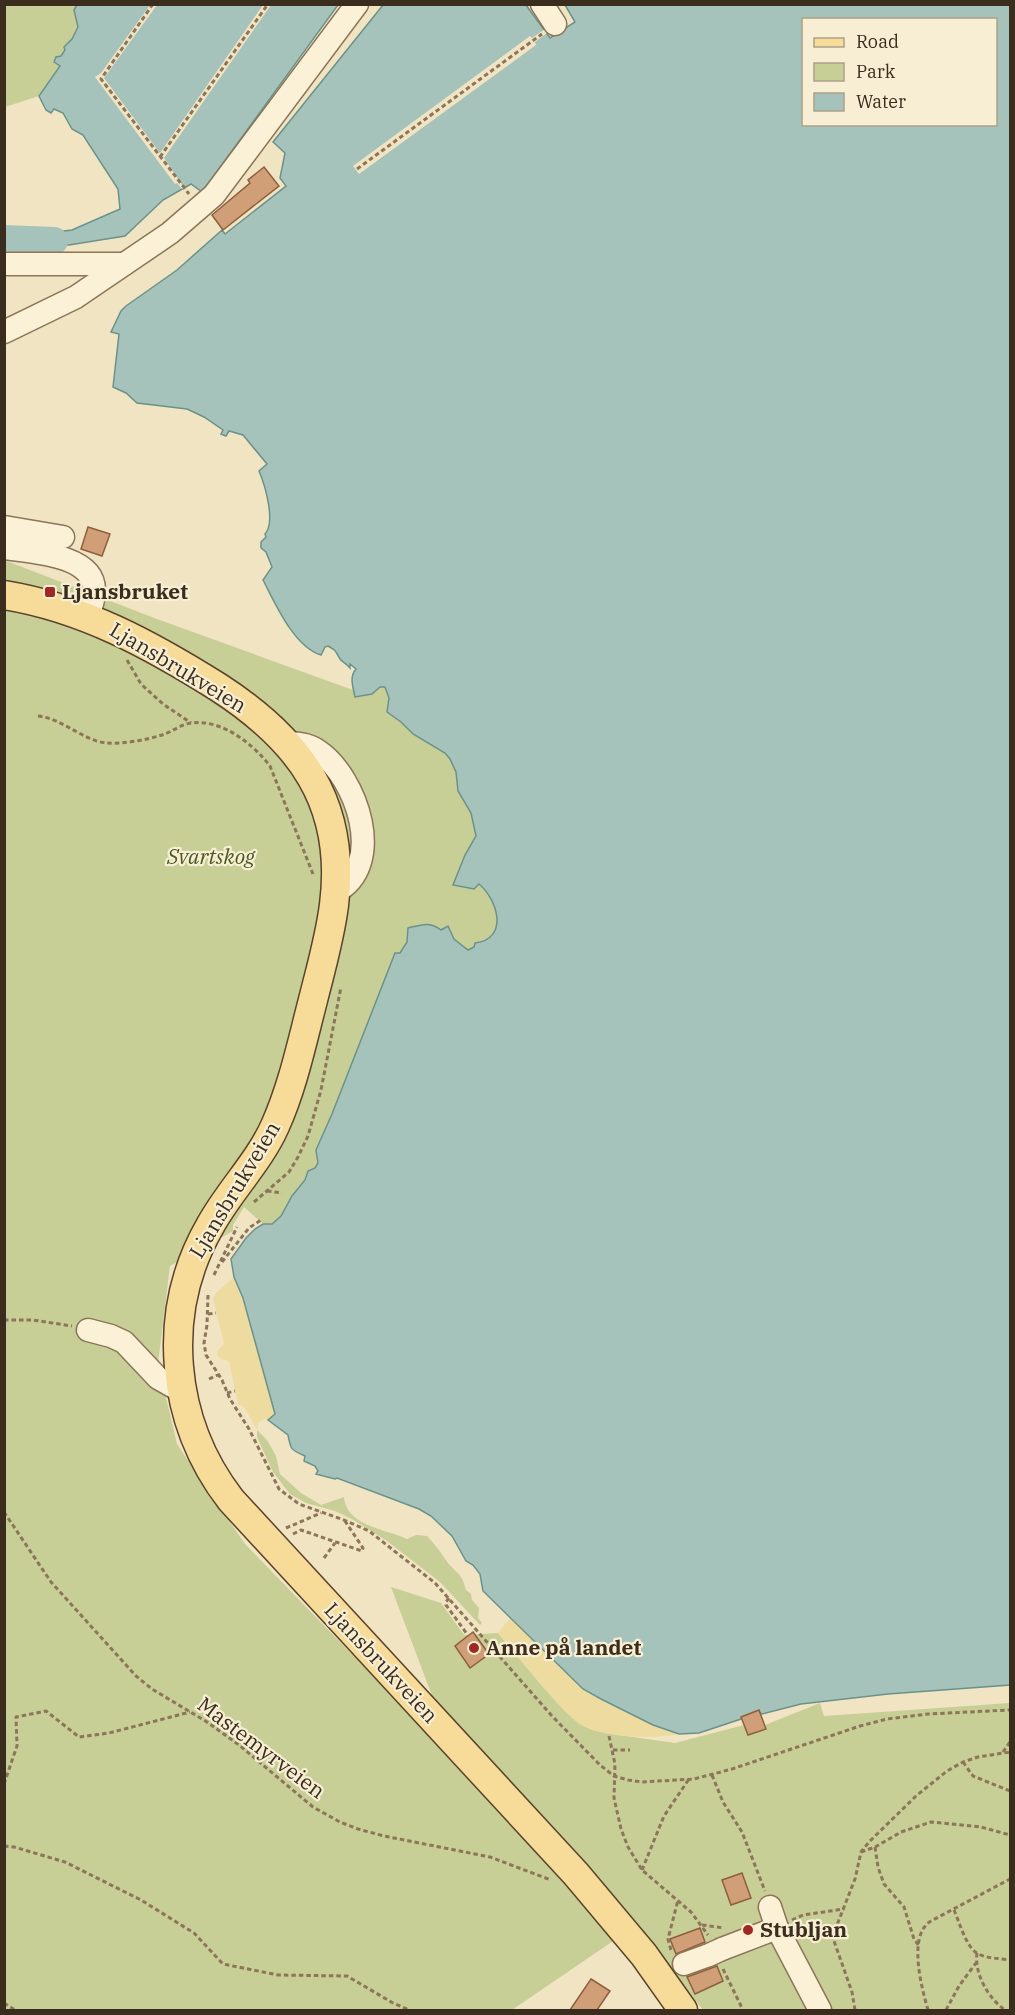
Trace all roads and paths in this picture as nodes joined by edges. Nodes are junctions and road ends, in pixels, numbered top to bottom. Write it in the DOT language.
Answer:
graph roads {
  1 [pos="153,4"];
  2 [pos="268,4"];
  3 [pos="357,4"];
  4 [pos="542,4"];
  5 [pos="555,24"];
  6 [pos="160,158"];
  7 [pos="357,169"];
  8 [pos="200,207"];
  9 [pos="4,264"];
  10 [pos="124,264"];
  11 [pos="4,332"];
  12 [pos="4,527"];
  13 [pos="63,537"];
  14 [pos="4,548"];
  15 [pos="4,596"];
  16 [pos="88,617"];
  17 [pos="122,652"];
  18 [pos="38,716"];
  19 [pos="191,723"];
  20 [pos="326,888"];
  21 [pos="342,984"];
  22 [pos="267,1191"];
  23 [pos="282,1193"];
  24 [pos="249,1207"];
  25 [pos="261,1220"];
  26 [pos="238,1225"];
  27 [pos="218,1267"];
  28 [pos="212,1279"];
  29 [pos="208,1290"];
  30 [pos="216,1312"];
  31 [pos="208,1314"];
  32 [pos="4,1320"];
  33 [pos="88,1330"];
  34 [pos="218,1375"];
  35 [pos="209,1379"];
  36 [pos="235,1391"];
  37 [pos="183,1392"];
  38 [pos="227,1393"];
  39 [pos="4,1512"];
  40 [pos="322,1512"];
  41 [pos="344,1520"];
  42 [pos="278,1537"];
  43 [pos="335,1543"];
  44 [pos="324,1558"];
  45 [pos="449,1598"];
  46 [pos="467,1634"];
  47 [pos="1011,1710"];
  48 [pos="190,1712"];
  49 [pos="609,1736"];
  50 [pos="1011,1742"];
  51 [pos="613,1750"];
  52 [pos="630,1750"];
  53 [pos="1003,1752"];
  54 [pos="1011,1752"];
  55 [pos="963,1762"];
  56 [pos="712,1774"];
  57 [pos="614,1776"];
  58 [pos="689,1779"];
  59 [pos="4,1784"];
  60 [pos="1011,1791"];
  61 [pos="1009,1833"];
  62 [pos="4,1846"];
  63 [pos="875,1847"];
  64 [pos="861,1852"];
  65 [pos="642,1870"];
  66 [pos="576,1874"];
  67 [pos="1011,1879"];
  68 [pos="678,1900"];
  69 [pos="844,1909"];
  70 [pos="954,1910"];
  71 [pos="773,1918"];
  72 [pos="919,1946"];
  73 [pos="715,1952"];
  74 [pos="977,1953"];
  75 [pos="1011,1960"];
  76 [pos="976,1963"];
  77 [pos="675,1971"];
  78 [pos="4,2003"];
  79 [pos="15,2010"];
  80 [pos="410,2010"];
  81 [pos="683,2010"];
  82 [pos="743,2010"];
  83 [pos="820,2010"];
  84 [pos="855,2010"];
  85 [pos="928,2010"];
  86 [pos="946,2010"];
  87 [pos="1005,2010"];
  1 -- 6 [label="path"];
  2 -- 6 [label="path"];
  3 -- 8 [label="street"];
  4 -- 5 [label="street"];
  5 -- 7 [label="path"];
  6 -- 8 [label="path"];
  8 -- 10 [label="street"];
  9 -- 10 [label="street"];
  10 -- 11 [label="street"];
  12 -- 13 [label="street"];
  14 -- 16 [label="street"];
  15 -- 16 [label="main road, Ljansbrukveien"];
  16 -- 20 [label="main road, Ljansbrukveien"];
  17 -- 19 [label="path"];
  18 -- 19 [label="path"];
  19 -- 20 [label="path"];
  20 -- 37 [label="main road, Ljansbrukveien"];
  21 -- 22 [label="path"];
  22 -- 23 [label="path"];
  22 -- 24 [label="path"];
  25 -- 27 [label="path"];
  26 -- 27 [label="path"];
  27 -- 28 [label="path"];
  29 -- 31 [label="path"];
  30 -- 31 [label="path"];
  31 -- 34 [label="path"];
  32 -- 33 [label="path"];
  33 -- 37 [label="street"];
  34 -- 35 [label="path"];
  34 -- 38 [label="path"];
  36 -- 38 [label="path"];
  37 -- 42 [label="main road, Ljansbrukveien"];
  38 -- 40 [label="path"];
  39 -- 48 [label="path, Mastemyrveien"];
  40 -- 41 [label="path"];
  40 -- 42 [label="path"];
  41 -- 43 [label="path"];
  41 -- 45 [label="path"];
  42 -- 43 [label="path"];
  42 -- 66 [label="main road, Ljansbrukveien"];
  43 -- 44 [label="path"];
  45 -- 46 [label="path"];
  45 -- 57 [label="path"];
  47 -- 56 [label="path"];
  48 -- 59 [label="path"];
  48 -- 66 [label="path, Mastemyrveien"];
  49 -- 51 [label="path"];
  50 -- 53 [label="path"];
  51 -- 52 [label="path"];
  51 -- 57 [label="path"];
  53 -- 54 [label="path"];
  53 -- 55 [label="path"];
  55 -- 60 [label="path"];
  55 -- 64 [label="path"];
  56 -- 58 [label="path"];
  56 -- 71 [label="path"];
  57 -- 58 [label="path"];
  57 -- 65 [label="path"];
  58 -- 65 [label="path"];
  61 -- 63 [label="path"];
  62 -- 80 [label="path"];
  63 -- 64 [label="path"];
  63 -- 72 [label="path"];
  64 -- 69 [label="path"];
  65 -- 68 [label="path"];
  66 -- 77 [label="main road, Ljansbrukveien"];
  67 -- 70 [label="path"];
  68 -- 73 [label="path"];
  68 -- 77 [label="path"];
  69 -- 71 [label="path"];
  69 -- 84 [label="path"];
  70 -- 72 [label="path"];
  70 -- 74 [label="path"];
  71 -- 73 [label="street"];
  71 -- 83 [label="street"];
  72 -- 85 [label="path"];
  73 -- 77 [label="street"];
  73 -- 82 [label="path"];
  74 -- 75 [label="path"];
  74 -- 76 [label="path"];
  76 -- 86 [label="path"];
  76 -- 87 [label="path"];
  77 -- 81 [label="main road, Ljansbrukveien"];
  78 -- 79 [label="path"];
}
